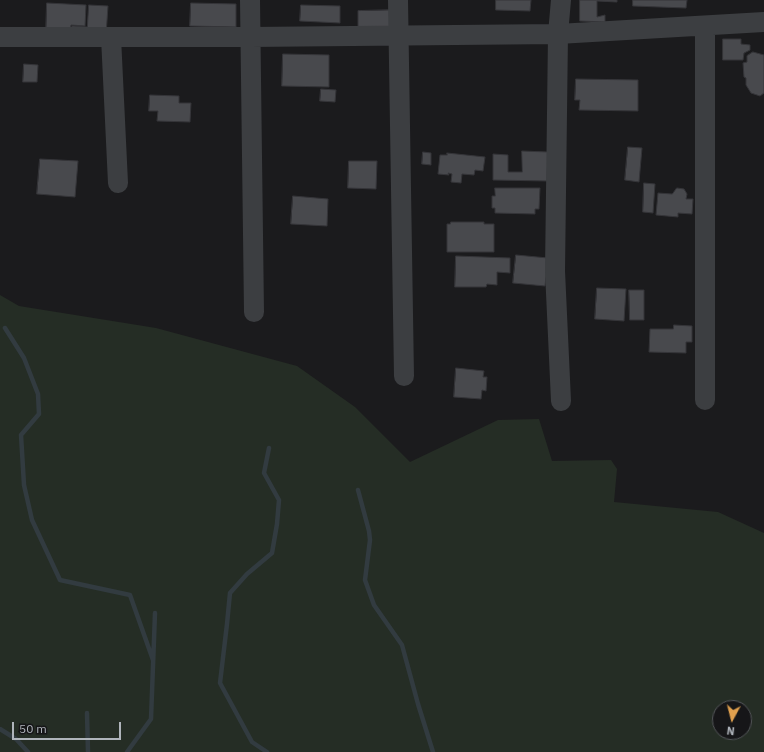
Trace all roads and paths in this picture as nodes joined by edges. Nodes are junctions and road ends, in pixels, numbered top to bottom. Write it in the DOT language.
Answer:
graph roads {
  1 [pos="250,0"];
  2 [pos="398,0"];
  3 [pos="561,0"];
  4 [pos="764,22"];
  5 [pos="705,26"];
  6 [pos="558,34"];
  7 [pos="250,36"];
  8 [pos="399,36"];
  9 [pos="0,37"];
  10 [pos="111,37"];
  11 [pos="118,183"];
  12 [pos="254,312"];
  13 [pos="404,376"];
  14 [pos="706,400"];
  15 [pos="562,401"];
  1 -- 7 [label="street"];
  2 -- 8 [label="street"];
  3 -- 6 [label="street"];
  4 -- 5 [label="street"];
  5 -- 6 [label="street"];
  5 -- 14 [label="street"];
  6 -- 8 [label="street"];
  6 -- 15 [label="street"];
  7 -- 8 [label="street"];
  7 -- 10 [label="street"];
  7 -- 12 [label="street"];
  8 -- 13 [label="street"];
  9 -- 10 [label="street"];
  10 -- 11 [label="street"];
}
